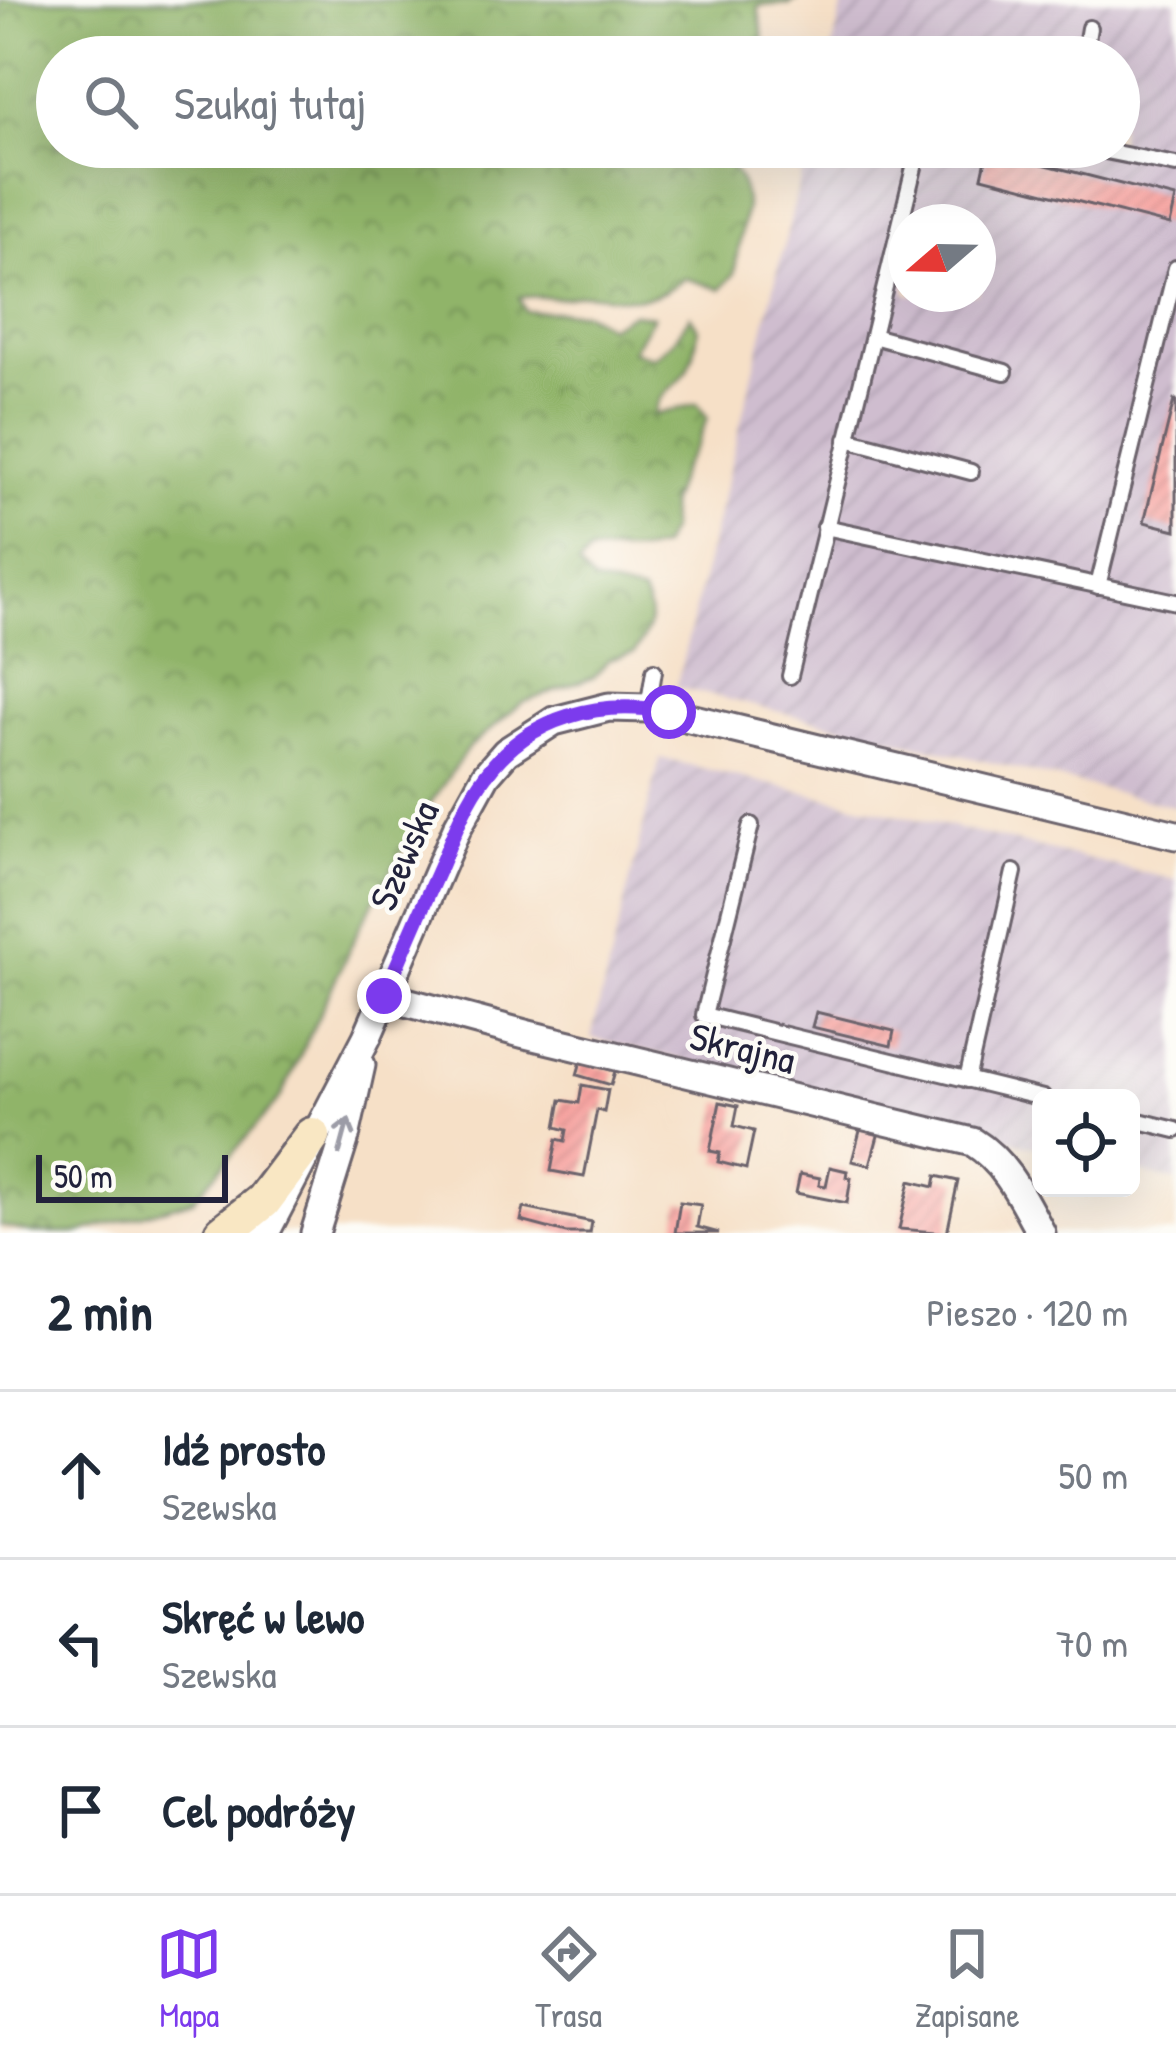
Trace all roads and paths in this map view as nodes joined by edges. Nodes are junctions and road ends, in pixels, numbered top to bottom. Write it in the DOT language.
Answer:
graph roads {
  1 [pos="1089,28"];
  2 [pos="1088,36"];
  3 [pos="1140,158"];
  4 [pos="1176,165"];
  5 [pos="915,168"];
  6 [pos="1176,268"];
  7 [pos="872,336"];
  8 [pos="1005,372"];
  9 [pos="847,439"];
  10 [pos="971,472"];
  11 [pos="825,527"];
  12 [pos="1098,586"];
  13 [pos="1176,602"];
  14 [pos="654,671"];
  15 [pos="790,676"];
  16 [pos="648,708"];
  17 [pos="751,825"];
  18 [pos="1176,835"];
  19 [pos="1014,872"];
  20 [pos="384,996"];
  21 [pos="367,1037"];
  22 [pos="968,1080"];
  23 [pos="1032,1095"];
  24 [pos="1140,1121"];
  25 [pos="1176,1130"];
  26 [pos="312,1136"];
  27 [pos="223,1233"];
  28 [pos="265,1233"];
  29 [pos="315,1233"];
  30 [pos="1041,1233"];
  1 -- 2 [label="lane"];
  3 -- 4 [label="lane"];
  5 -- 7 [label="lane"];
  6 -- 12 [label="lane"];
  7 -- 8 [label="lane"];
  7 -- 9 [label="lane"];
  9 -- 10 [label="lane"];
  9 -- 11 [label="lane"];
  11 -- 12 [label="lane"];
  11 -- 15 [label="lane"];
  12 -- 13 [label="lane"];
  14 -- 16 [label="lane"];
  16 -- 18 [label="street, Szewska"];
  16 -- 20 [label="street, Szewska"];
  17 -- 22 [label="lane"];
  19 -- 22 [label="lane"];
  20 -- 21 [label="street, Szewska"];
  20 -- 30 [label="street, Skrajna"];
  21 -- 26 [label="street, Szewska"];
  29 -- 21 [label="street, one-way"];
  22 -- 23 [label="lane"];
  24 -- 25 [label="lane"];
  26 -- 27 [label="main road"];
  26 -- 28 [label="street, Szewska"];
}
